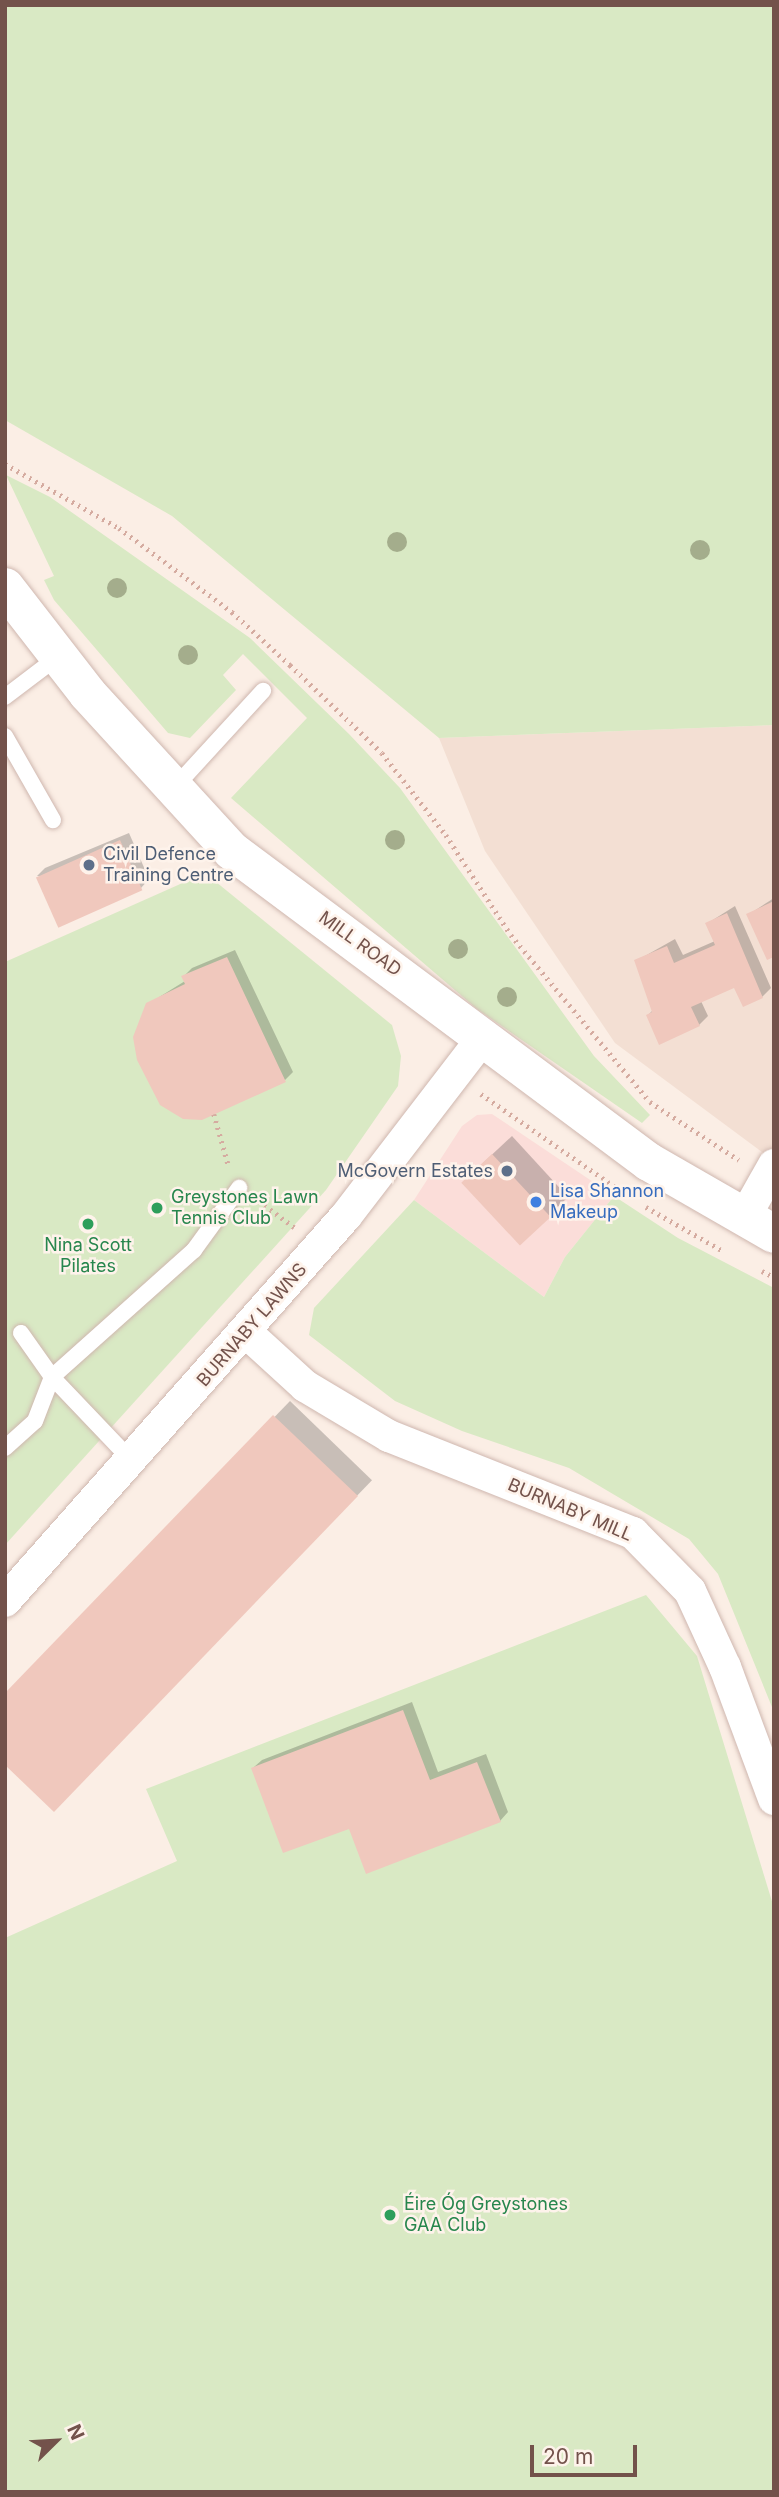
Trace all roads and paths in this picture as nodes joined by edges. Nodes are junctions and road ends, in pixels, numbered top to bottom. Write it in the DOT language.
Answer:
graph roads {
  1 [pos="5,464"];
  2 [pos="5,587"];
  3 [pos="59,656"];
  4 [pos="263,691"];
  5 [pos="5,697"];
  6 [pos="5,736"];
  7 [pos="174,788"];
  8 [pos="53,820"];
  9 [pos="484,1036"];
  10 [pos="770,1170"];
  11 [pos="239,1188"];
  12 [pos="759,1226"];
  13 [pos="21,1333"];
  14 [pos="247,1333"];
  15 [pos="52,1377"];
  16 [pos="5,1448"];
  17 [pos="131,1460"];
  18 [pos="5,1601"];
  19 [pos="774,1799"];
  1 -- 10 [label="path"];
  2 -- 3 [label="main road, MILL ROAD"];
  3 -- 5 [label="lane"];
  3 -- 7 [label="main road, MILL ROAD"];
  4 -- 7 [label="lane"];
  6 -- 8 [label="lane"];
  7 -- 9 [label="main road, MILL ROAD"];
  9 -- 12 [label="main road, MILL ROAD"];
  9 -- 14 [label="street, BURNABY LAWNS"];
  10 -- 12 [label="street"];
  11 -- 15 [label="lane"];
  13 -- 15 [label="lane"];
  14 -- 17 [label="street, BURNABY LAWNS"];
  14 -- 19 [label="street, BURNABY MILL"];
  15 -- 16 [label="lane"];
  15 -- 17 [label="lane"];
  17 -- 18 [label="street, BURNABY LAWNS"];
}
